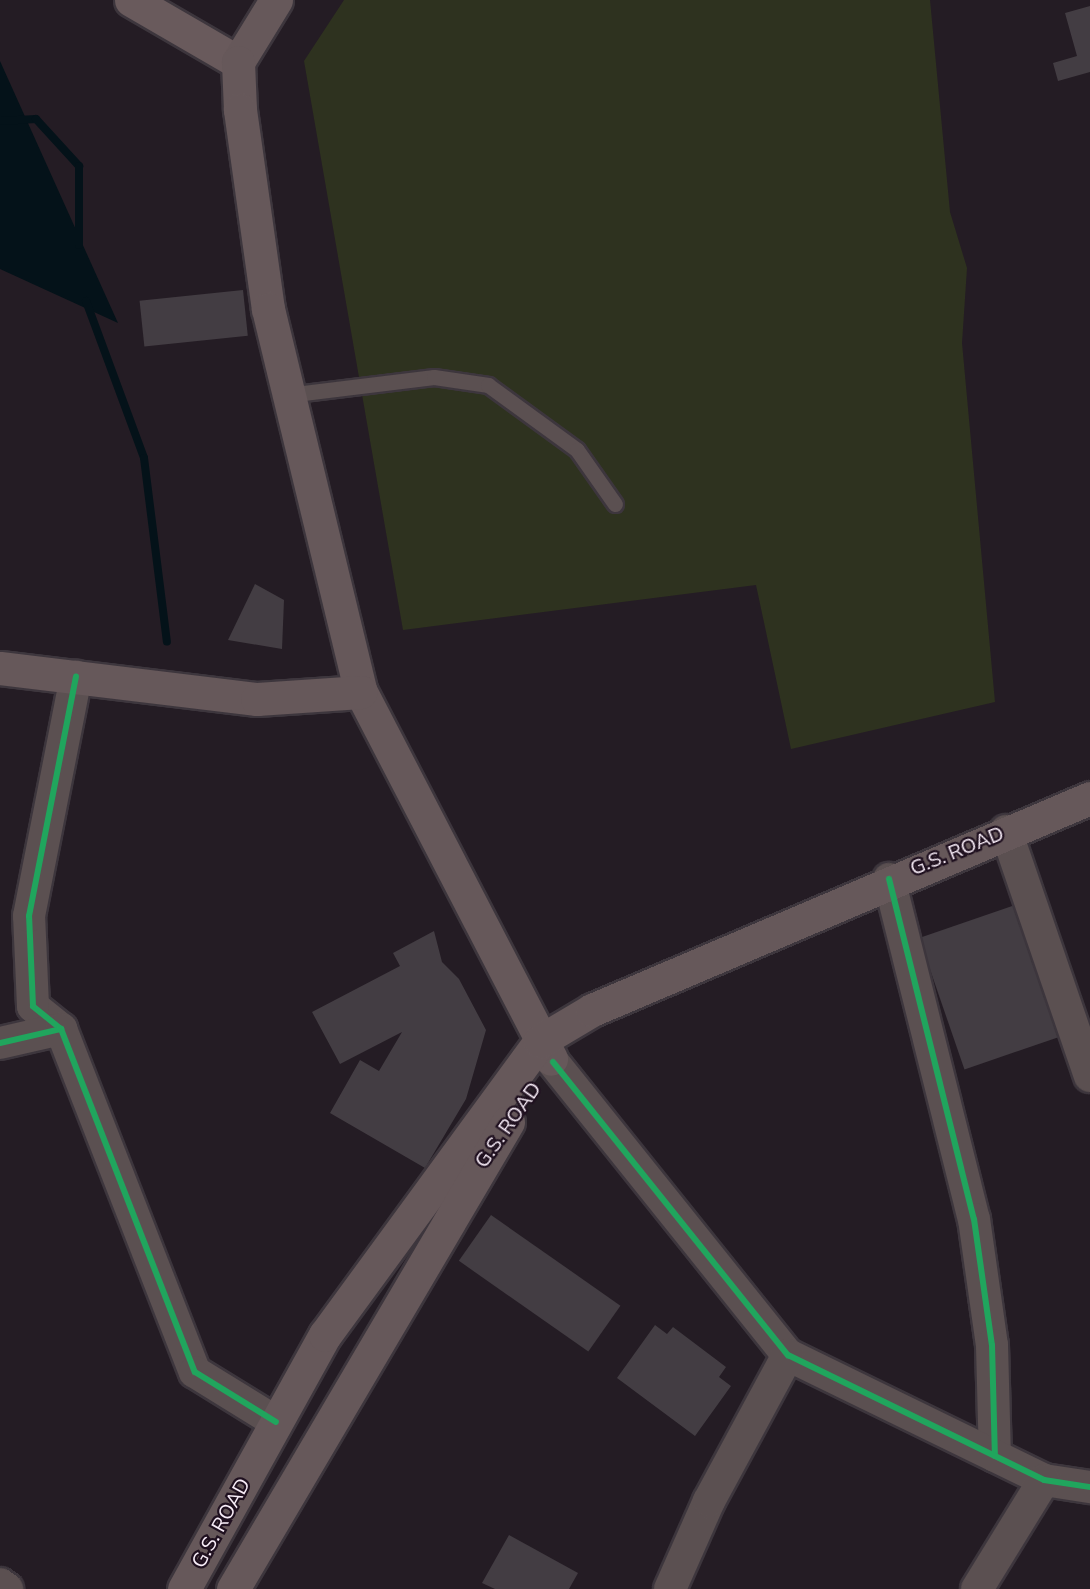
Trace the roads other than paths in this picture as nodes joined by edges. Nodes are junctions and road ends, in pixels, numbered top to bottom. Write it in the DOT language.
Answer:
graph roads {
  1 [pos="131,0"];
  2 [pos="276,0"];
  3 [pos="238,62"];
  4 [pos="287,395"];
  5 [pos="615,504"];
  6 [pos="0,668"];
  7 [pos="76,677"];
  8 [pos="361,692"];
  9 [pos="1090,798"];
  10 [pos="1006,831"];
  11 [pos="889,879"];
  12 [pos="61,1029"];
  13 [pos="0,1043"];
  14 [pos="546,1051"];
  15 [pos="1090,1076"];
  16 [pos="788,1355"];
  17 [pos="276,1422"];
  18 [pos="995,1456"];
  19 [pos="1044,1480"];
  20 [pos="1090,1487"];
  21 [pos="0,1584"];
  22 [pos="672,1587"];
  23 [pos="7,1589"];
  24 [pos="184,1589"];
  25 [pos="233,1589"];
  26 [pos="977,1589"];
  1 -- 3 [label="street"];
  2 -- 3 [label="main road"];
  3 -- 4 [label="main road"];
  4 -- 5 [label="lane"];
  4 -- 8 [label="main road"];
  6 -- 7 [label="main road"];
  7 -- 8 [label="main road"];
  7 -- 12 [label="street"];
  8 -- 14 [label="main road"];
  9 -- 10 [label="main road, G.S. ROAD"];
  10 -- 11 [label="main road, G.S. ROAD"];
  10 -- 15 [label="street"];
  11 -- 14 [label="main road, G.S. ROAD"];
  11 -- 18 [label="street"];
  12 -- 13 [label="street"];
  12 -- 17 [label="street"];
  14 -- 16 [label="street"];
  14 -- 17 [label="main road, G.S. ROAD"];
  14 -- 25 [label="main road, G.S. ROAD"];
  16 -- 18 [label="street"];
  16 -- 22 [label="street"];
  17 -- 24 [label="main road, G.S. ROAD"];
  18 -- 19 [label="street"];
  19 -- 20 [label="street"];
  19 -- 26 [label="street"];
  21 -- 23 [label="street"];
}
